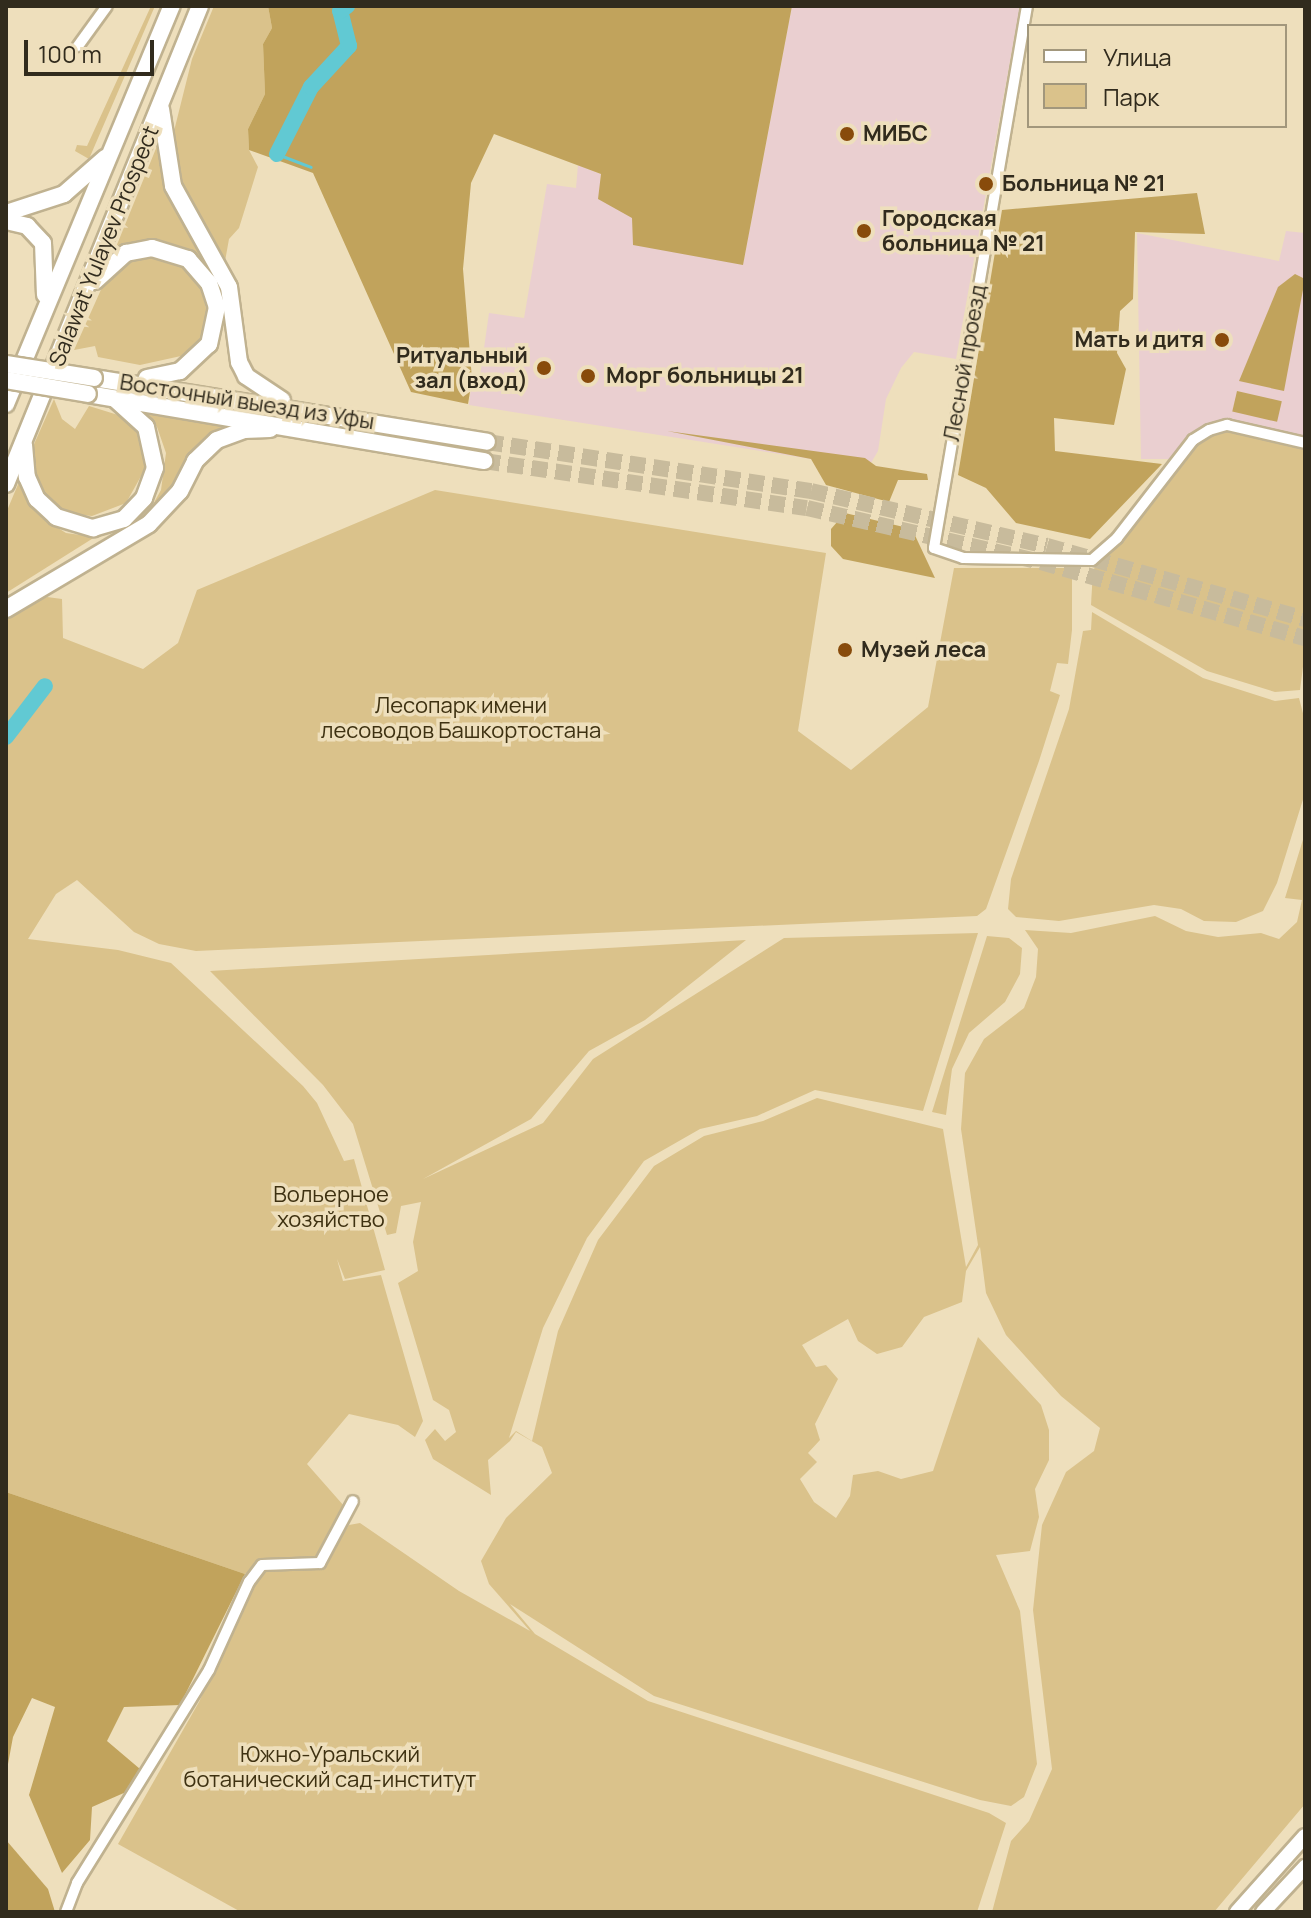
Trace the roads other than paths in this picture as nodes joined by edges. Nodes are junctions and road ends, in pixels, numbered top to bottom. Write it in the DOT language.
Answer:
graph roads {
  1 [pos="107,6"];
  2 [pos="172,6"];
  3 [pos="200,6"];
  4 [pos="1027,6"];
  5 [pos="78,46"];
  6 [pos="161,105"];
  7 [pos="111,151"];
  8 [pos="6,213"];
  9 [pos="6,221"];
  10 [pos="86,292"];
  11 [pos="43,316"];
  12 [pos="6,364"];
  13 [pos="6,380"];
  14 [pos="113,380"];
  15 [pos="91,386"];
  16 [pos="114,398"];
  17 [pos="6,404"];
  18 [pos="301,409"];
  19 [pos="297,428"];
  20 [pos="25,436"];
  21 [pos="487,442"];
  22 [pos="1305,443"];
  23 [pos="484,461"];
  24 [pos="6,484"];
  25 [pos="6,609"];
  26 [pos="353,1501"];
  27 [pos="1305,1836"];
  28 [pos="1305,1867"];
  29 [pos="66,1912"];
  30 [pos="1237,1912"];
  31 [pos="1263,1912"];
  1 -- 5 [label="street"];
  2 -- 7 [label="main road, Salawat Yulayev Prospect"];
  3 -- 6 [label="main road, Salawat Yulayev Prospect"];
  4 -- 22 [label="street, Лесной проезд"];
  6 -- 10 [label="main road, Salawat Yulayev Prospect"];
  6 -- 18 [label="main road"];
  7 -- 8 [label="main road"];
  7 -- 11 [label="main road, Salawat Yulayev Prospect"];
  9 -- 11 [label="main road"];
  10 -- 14 [label="main road"];
  10 -- 20 [label="main road, Salawat Yulayev Prospect"];
  11 -- 17 [label="main road, Salawat Yulayev Prospect"];
  12 -- 15 [label="main road, Восточный выезд из Уфы, bridge"];
  13 -- 15 [label="main road, Восточный выезд из Уфы, bridge"];
  14 -- 15 [label="main road, Восточный выезд из Уфы"];
  14 -- 18 [label="main road, Восточный выезд из Уфы"];
  15 -- 16 [label="main road, Восточный выезд из Уфы"];
  16 -- 19 [label="main road, Восточный выезд из Уфы"];
  16 -- 20 [label="main road"];
  18 -- 21 [label="main road, Восточный выезд из Уфы"];
  19 -- 23 [label="main road, Восточный выезд из Уфы"];
  19 -- 25 [label="main road"];
  20 -- 24 [label="main road, Salawat Yulayev Prospect"];
  26 -- 29 [label="street"];
  27 -- 30 [label="main road"];
  28 -- 31 [label="main road"];
}
